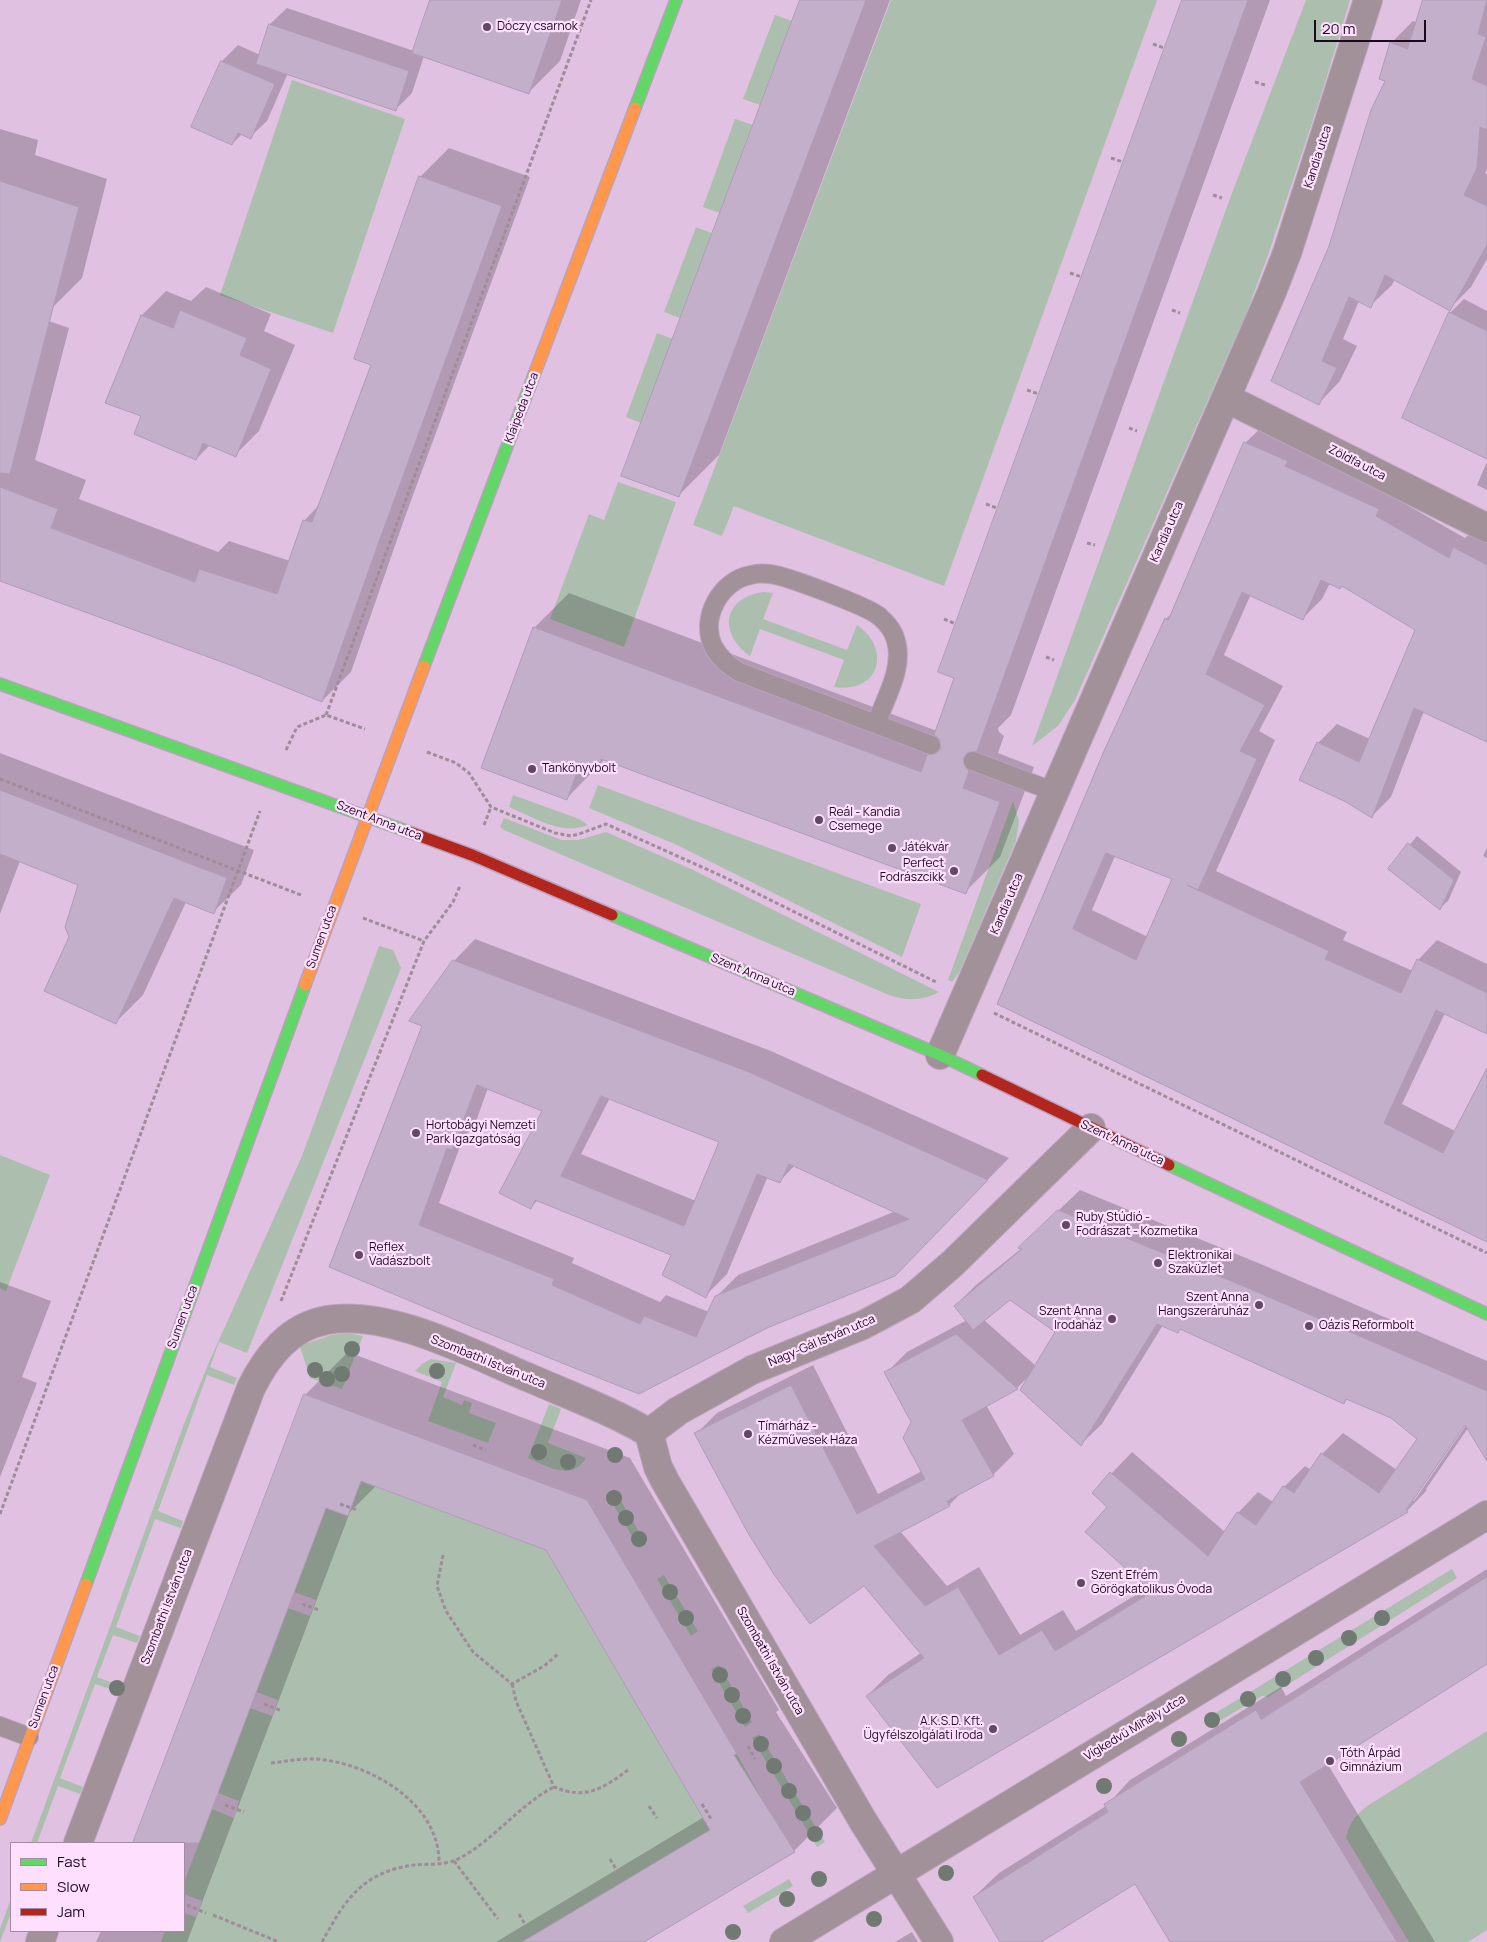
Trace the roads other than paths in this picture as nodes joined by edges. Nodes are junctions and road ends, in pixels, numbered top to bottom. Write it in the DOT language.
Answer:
graph roads {
  1 [pos="676,0"];
  2 [pos="1368,0"];
  3 [pos="1228,399"];
  4 [pos="1487,528"];
  5 [pos="0,684"];
  6 [pos="876,724"];
  7 [pos="931,745"];
  8 [pos="973,761"];
  9 [pos="1055,792"];
  10 [pos="367,816"];
  11 [pos="940,1055"];
  12 [pos="1091,1128"];
  13 [pos="1487,1314"];
  14 [pos="648,1433"];
  15 [pos="1487,1515"];
  16 [pos="0,1726"];
  17 [pos="29,1737"];
  18 [pos="0,1819"];
  19 [pos="78,1842"];
  20 [pos="896,1873"];
  21 [pos="784,1942"];
  22 [pos="938,1942"];
  1 -- 10 [label="street, Klaipeda utca"];
  2 -- 3 [label="street, Kandia utca"];
  3 -- 4 [label="street, Zöldfa utca"];
  3 -- 9 [label="street, Kandia utca"];
  5 -- 10 [label="street, Szent Anna utca"];
  6 -- 6 [label="lane"];
  6 -- 7 [label="lane"];
  8 -- 9 [label="lane"];
  9 -- 11 [label="street, Kandia utca"];
  10 -- 11 [label="street, Szent Anna utca"];
  10 -- 17 [label="street, Sumen utca"];
  11 -- 12 [label="street, Szent Anna utca"];
  12 -- 13 [label="street, Szent Anna utca"];
  12 -- 14 [label="street, Nagy-Gál István utca"];
  14 -- 19 [label="street, Szombathi István utca"];
  14 -- 20 [label="street, Szombathi István utca"];
  15 -- 20 [label="street, Vígkedvű Mihály utca"];
  16 -- 17 [label="lane"];
  17 -- 18 [label="street, Sumen utca"];
  20 -- 21 [label="street, Vígkedvű Mihály utca"];
  20 -- 22 [label="street, Szombathi István utca"];
}
